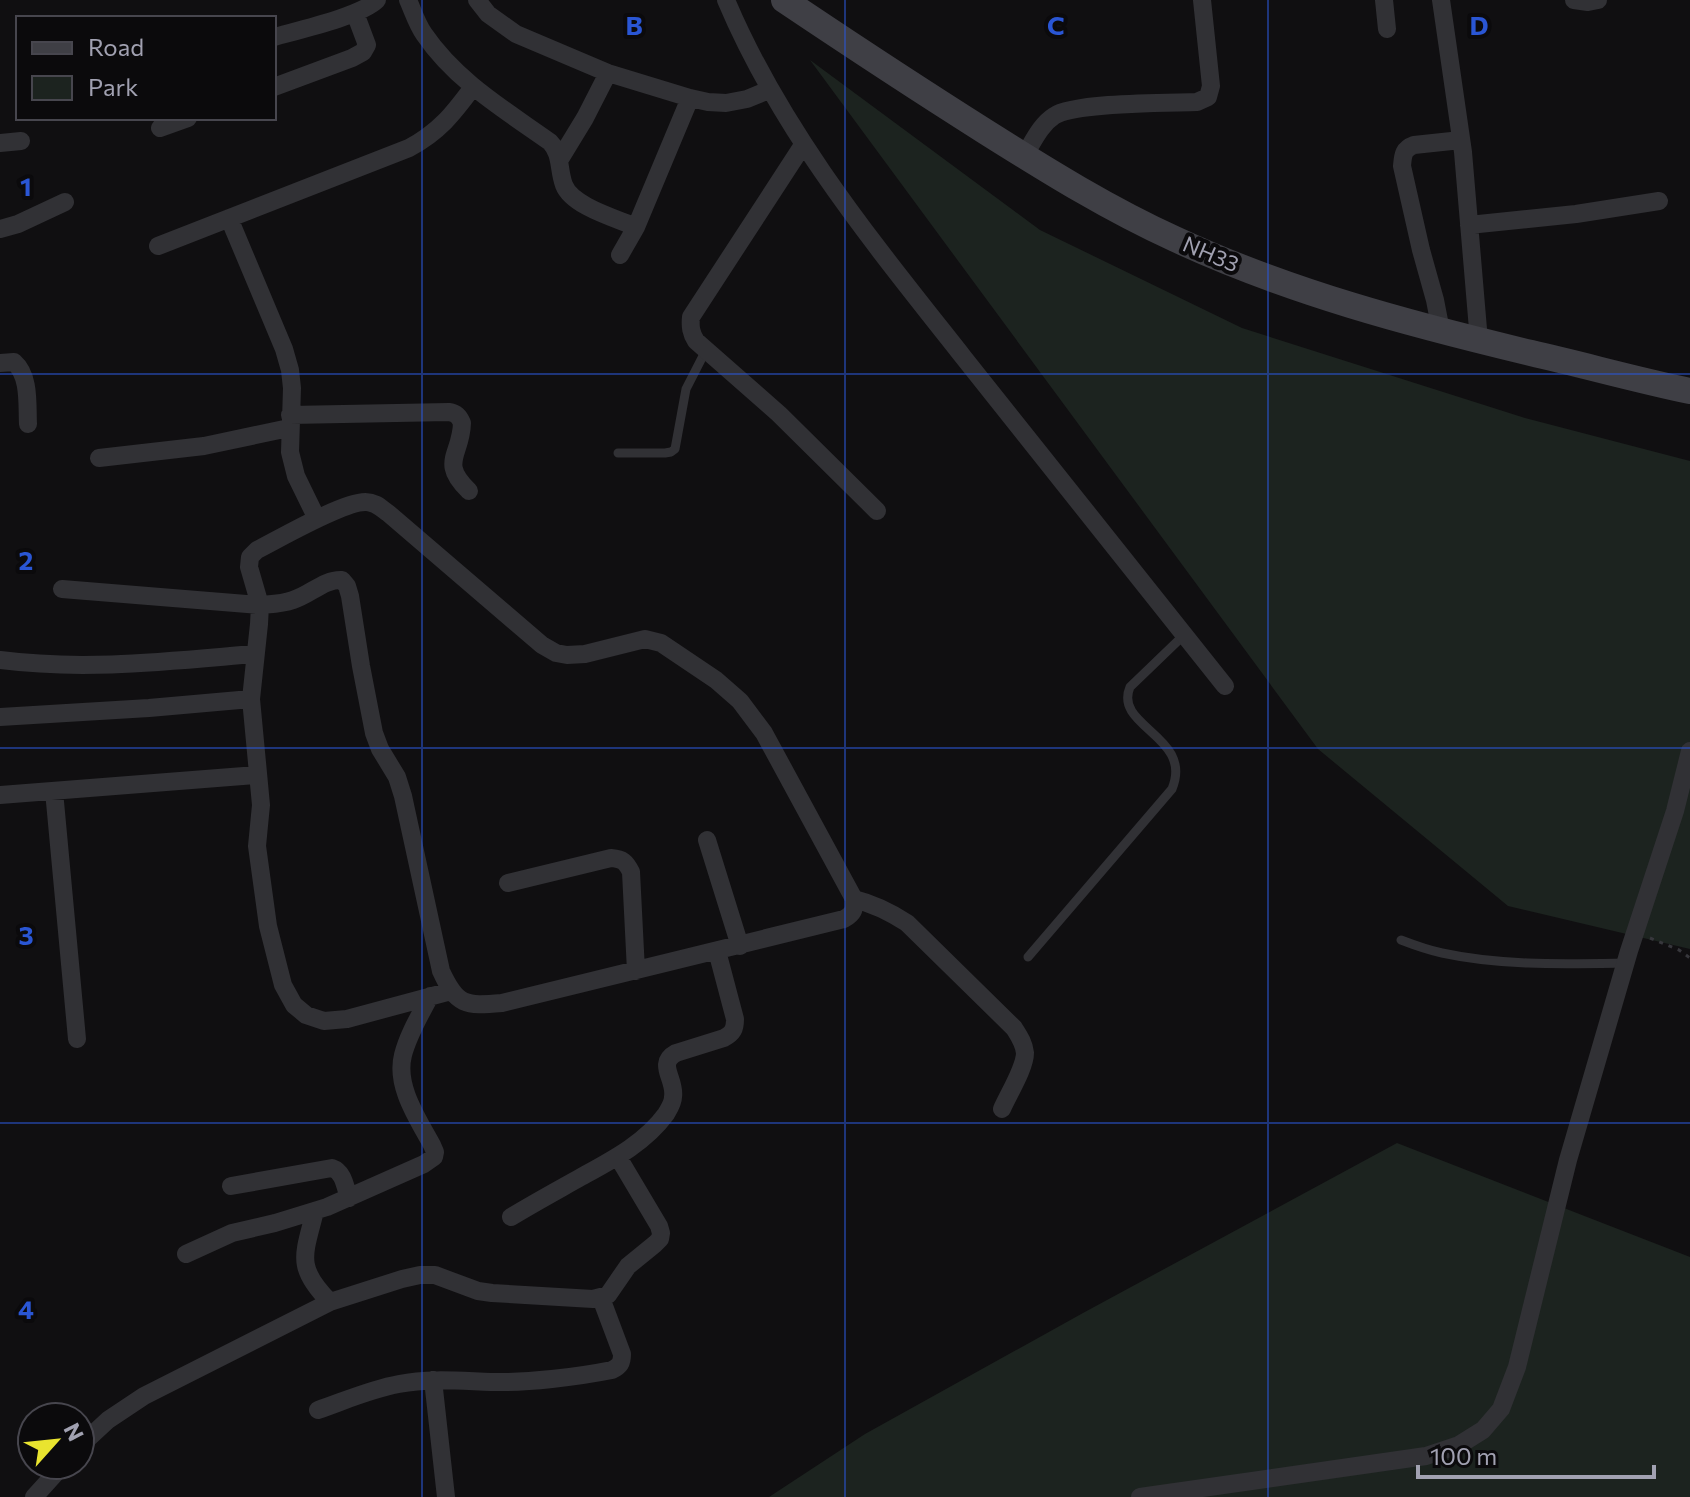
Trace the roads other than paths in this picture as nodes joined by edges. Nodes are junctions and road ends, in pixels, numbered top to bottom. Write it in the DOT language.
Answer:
graph roads {
  1 [pos="377,0"];
  2 [pos="408,0"];
  3 [pos="477,0"];
  4 [pos="726,0"];
  5 [pos="784,0"];
  6 [pos="1202,0"];
  7 [pos="1384,0"];
  8 [pos="1441,0"];
  9 [pos="1574,0"];
  10 [pos="1598,0"];
  11 [pos="355,13"];
  12 [pos="1387,29"];
  13 [pos="276,36"];
  14 [pos="608,73"];
  15 [pos="276,86"];
  16 [pos="473,87"];
  17 [pos="769,90"];
  18 [pos="690,98"];
  19 [pos="182,120"];
  20 [pos="160,128"];
  21 [pos="1461,140"];
  22 [pos="21,141"];
  23 [pos="0,143"];
  24 [pos="803,145"];
  25 [pos="1024,156"];
  26 [pos="560,159"];
  27 [pos="1659,201"];
  28 [pos="65,202"];
  29 [pos="229,218"];
  30 [pos="1469,225"];
  31 [pos="636,227"];
  32 [pos="0,229"];
  33 [pos="158,246"];
  34 [pos="620,255"];
  35 [pos="1441,331"];
  36 [pos="1479,341"];
  37 [pos="706,350"];
  38 [pos="0,363"];
  39 [pos="1690,391"];
  40 [pos="290,422"];
  41 [pos="28,424"];
  42 [pos="618,453"];
  43 [pos="99,458"];
  44 [pos="469,491"];
  45 [pos="877,511"];
  46 [pos="317,519"];
  47 [pos="62,589"];
  48 [pos="260,605"];
  49 [pos="1184,635"];
  50 [pos="255,654"];
  51 [pos="0,660"];
  52 [pos="1225,686"];
  53 [pos="251,699"];
  54 [pos="0,717"];
  55 [pos="1690,751"];
  56 [pos="257,775"];
  57 [pos="54,791"];
  58 [pos="0,795"];
  59 [pos="707,840"];
  60 [pos="508,883"];
  61 [pos="854,899"];
  62 [pos="1401,940"];
  63 [pos="740,946"];
  64 [pos="717,951"];
  65 [pos="1028,957"];
  66 [pos="1626,963"];
  67 [pos="636,971"];
  68 [pos="451,991"];
  69 [pos="430,996"];
  70 [pos="77,1039"];
  71 [pos="1002,1109"];
  72 [pos="618,1157"];
  73 [pos="231,1186"];
  74 [pos="349,1198"];
  75 [pos="315,1211"];
  76 [pos="511,1217"];
  77 [pos="186,1254"];
  78 [pos="601,1298"];
  79 [pos="330,1302"];
  80 [pos="433,1380"];
  81 [pos="318,1410"];
  82 [pos="96,1431"];
  83 [pos="48,1481"];
  84 [pos="34,1497"];
  85 [pos="446,1497"];
  86 [pos="1140,1497"];
  1 -- 11 [label="street"];
  2 -- 16 [label="street"];
  3 -- 14 [label="street"];
  4 -- 17 [label="street"];
  5 -- 25 [label="main road, NH33"];
  6 -- 25 [label="street"];
  7 -- 12 [label="street"];
  8 -- 21 [label="street"];
  9 -- 10 [label="street"];
  11 -- 13 [label="street"];
  11 -- 15 [label="street"];
  14 -- 18 [label="street"];
  14 -- 26 [label="street"];
  16 -- 26 [label="street"];
  16 -- 29 [label="street"];
  17 -- 18 [label="street"];
  17 -- 24 [label="street"];
  18 -- 31 [label="street"];
  19 -- 20 [label="street"];
  21 -- 30 [label="street"];
  21 -- 35 [label="street"];
  22 -- 23 [label="street"];
  24 -- 37 [label="street"];
  24 -- 49 [label="street"];
  25 -- 35 [label="main road, NH33"];
  26 -- 31 [label="street"];
  27 -- 30 [label="street"];
  28 -- 32 [label="street"];
  29 -- 33 [label="street"];
  29 -- 40 [label="street"];
  30 -- 36 [label="street"];
  31 -- 34 [label="street"];
  35 -- 36 [label="main road, NH33"];
  36 -- 39 [label="main road, NH33"];
  37 -- 42 [label="lane"];
  37 -- 45 [label="street"];
  38 -- 41 [label="street"];
  40 -- 43 [label="street"];
  40 -- 44 [label="street"];
  40 -- 46 [label="street"];
  46 -- 48 [label="street"];
  46 -- 61 [label="street"];
  47 -- 48 [label="street"];
  48 -- 50 [label="street"];
  48 -- 68 [label="street"];
  49 -- 52 [label="street"];
  49 -- 65 [label="lane"];
  50 -- 51 [label="street"];
  50 -- 53 [label="street"];
  53 -- 54 [label="street"];
  53 -- 56 [label="street"];
  55 -- 66 [label="street"];
  56 -- 57 [label="street"];
  56 -- 69 [label="street"];
  57 -- 58 [label="street"];
  57 -- 70 [label="street"];
  59 -- 63 [label="street"];
  60 -- 67 [label="street"];
  61 -- 63 [label="street"];
  61 -- 71 [label="street"];
  62 -- 66 [label="lane"];
  63 -- 64 [label="street"];
  64 -- 67 [label="street"];
  64 -- 72 [label="street"];
  66 -- 86 [label="street"];
  67 -- 68 [label="street"];
  68 -- 69 [label="street"];
  69 -- 74 [label="street"];
  72 -- 76 [label="street"];
  72 -- 78 [label="street"];
  73 -- 74 [label="street"];
  74 -- 75 [label="street"];
  75 -- 77 [label="street"];
  75 -- 79 [label="street"];
  78 -- 79 [label="street"];
  78 -- 80 [label="street"];
  79 -- 82 [label="street"];
  80 -- 81 [label="street"];
  80 -- 85 [label="street"];
  83 -- 84 [label="street"];
}
